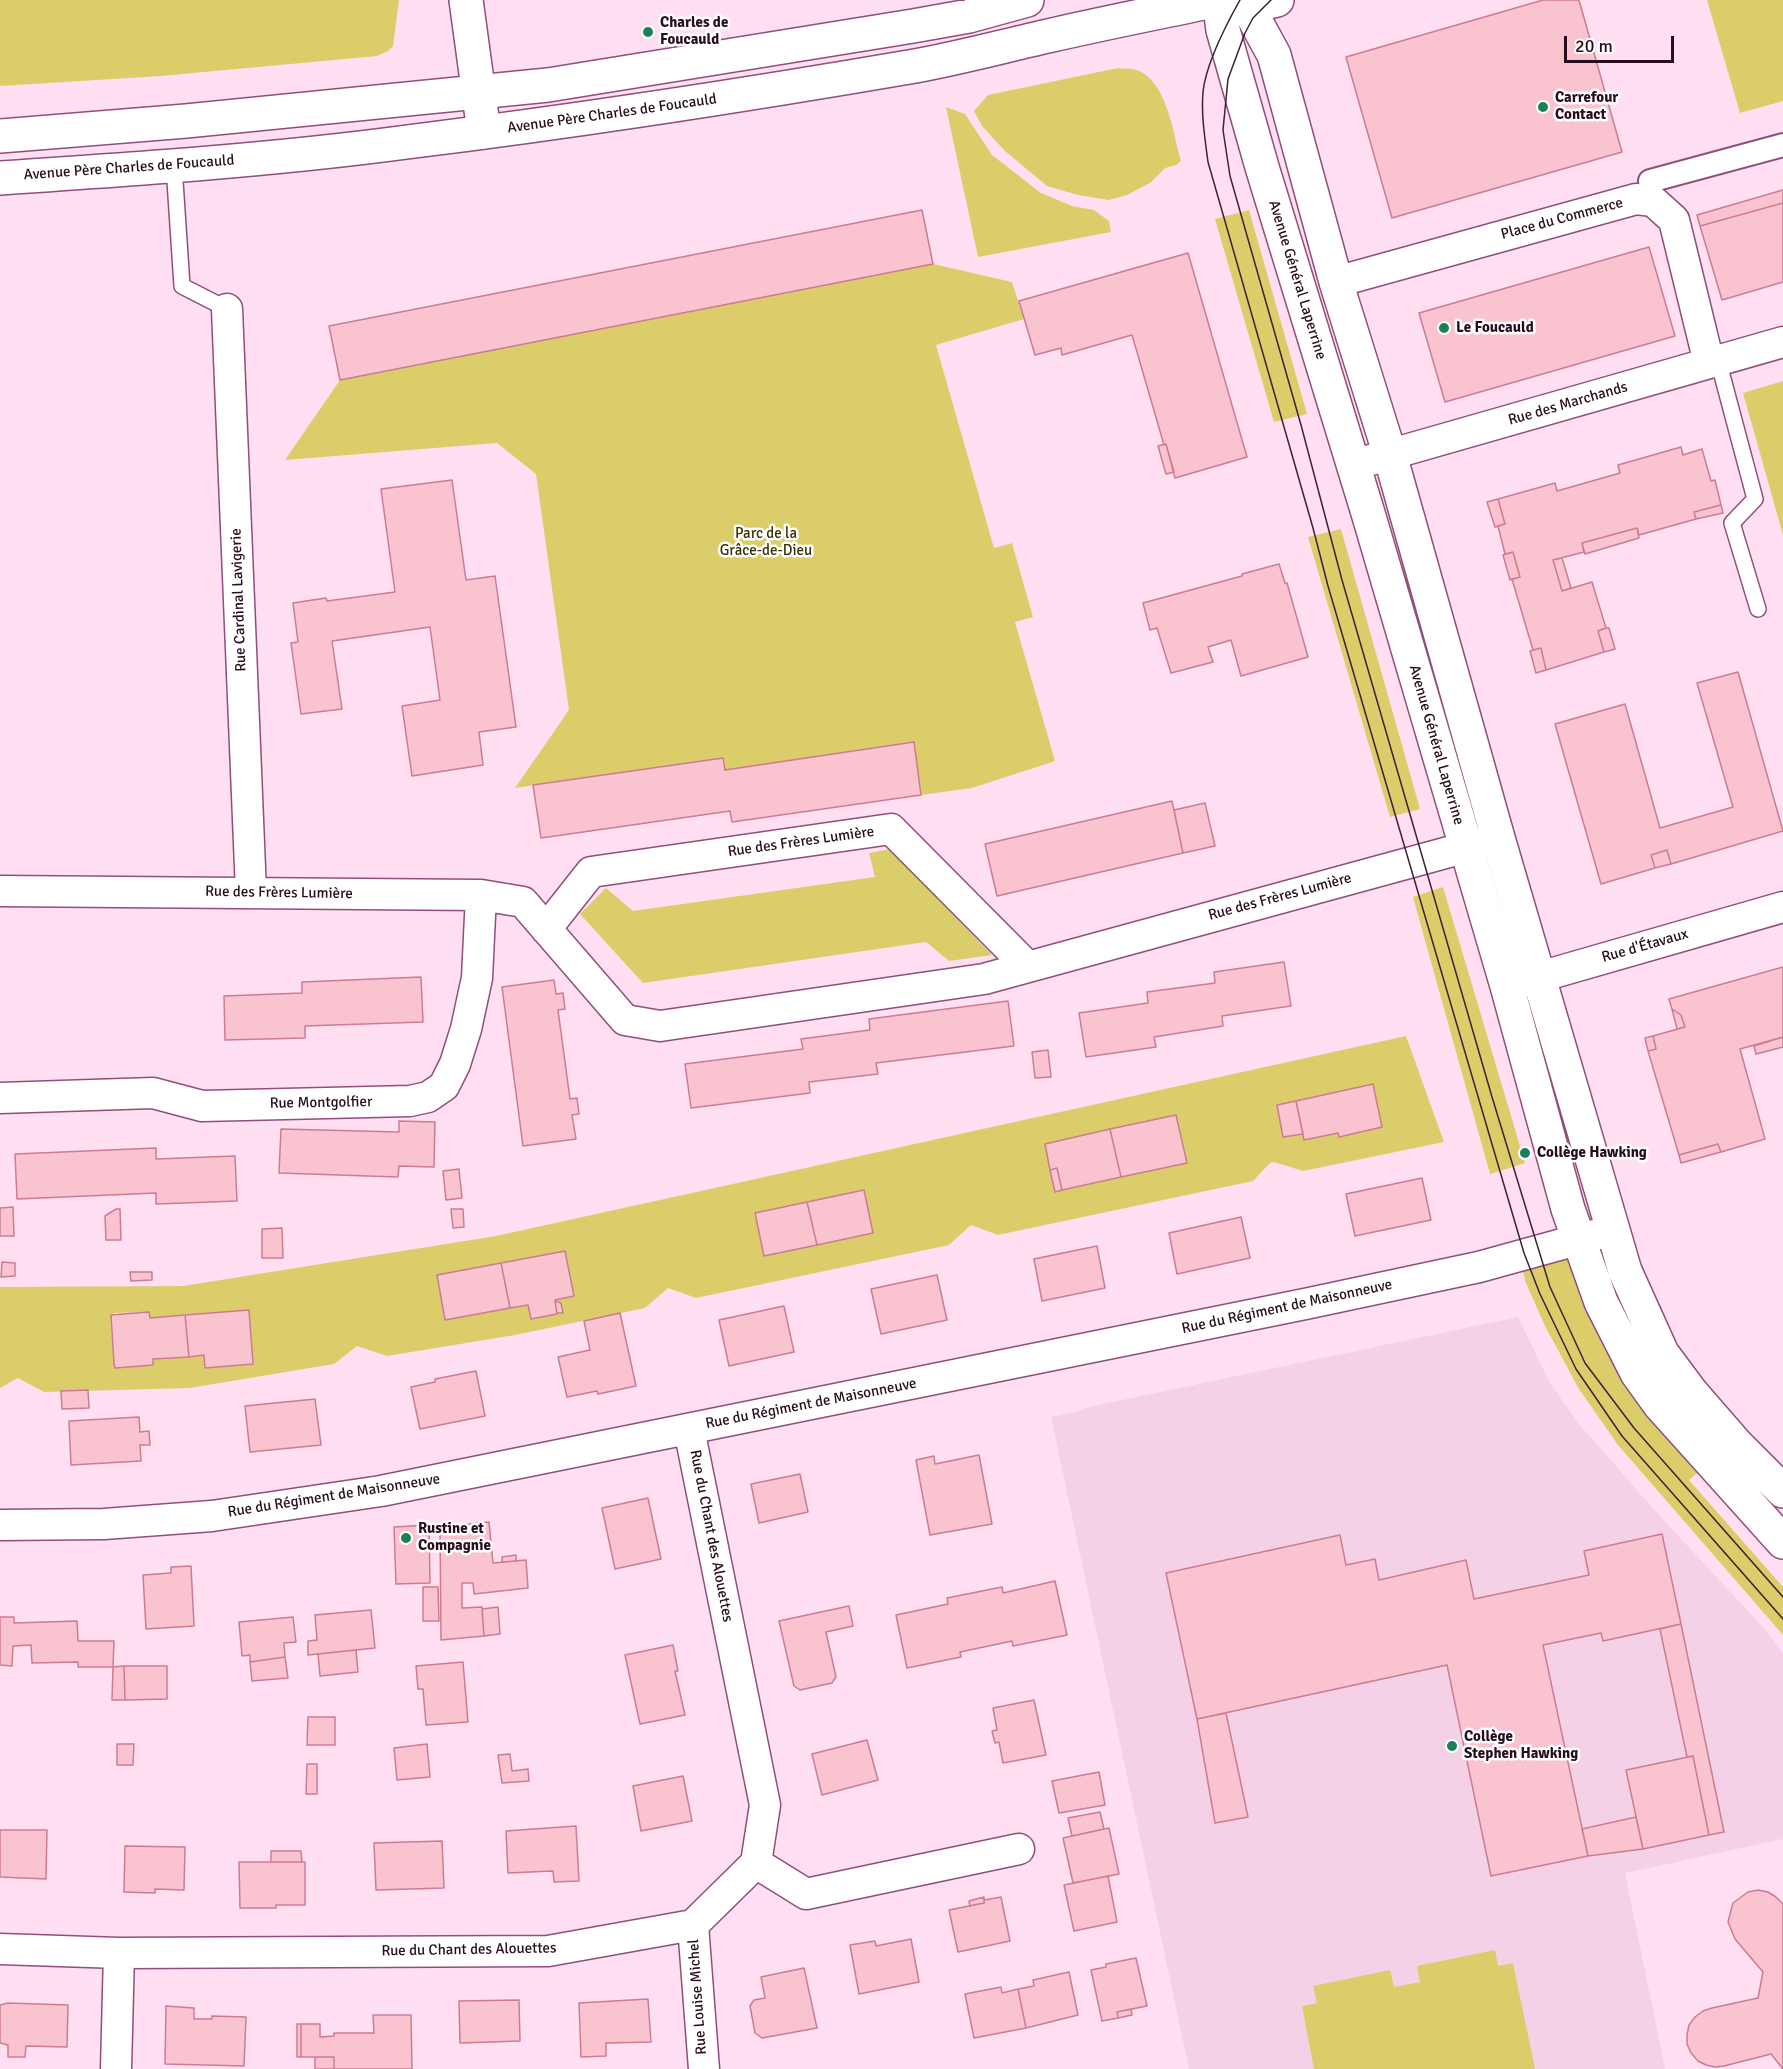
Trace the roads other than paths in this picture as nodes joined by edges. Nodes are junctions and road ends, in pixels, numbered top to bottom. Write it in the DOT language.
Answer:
graph roads {
  1 [pos="466,0"];
  2 [pos="1027,0"];
  3 [pos="1237,1"];
  4 [pos="478,93"];
  5 [pos="484,132"];
  6 [pos="0,136"];
  7 [pos="1783,144"];
  8 [pos="174,166"];
  9 [pos="0,178"];
  10 [pos="1650,181"];
  11 [pos="1336,282"];
  12 [pos="227,309"];
  13 [pos="1783,342"];
  14 [pos="1714,362"];
  15 [pos="1390,455"];
  16 [pos="1353,465"];
  17 [pos="1758,609"];
  18 [pos="1498,838"];
  19 [pos="1466,847"];
  20 [pos="0,891"];
  21 [pos="251,892"];
  22 [pos="481,895"];
  23 [pos="1783,907"];
  24 [pos="546,929"];
  25 [pos="1028,967"];
  26 [pos="1538,976"];
  27 [pos="1507,986"];
  28 [pos="0,1098"];
  29 [pos="1613,1230"];
  30 [pos="1578,1240"];
  31 [pos="689,1429"];
  32 [pos="1783,1491"];
  33 [pos="0,1525"];
  34 [pos="1783,1542"];
  35 [pos="1019,1849"];
  36 [pos="756,1863"];
  37 [pos="693,1925"];
  38 [pos="0,1949"];
  39 [pos="119,1953"];
  40 [pos="116,2069"];
  41 [pos="704,2069"];
  1 -- 4 [label="street"];
  2 -- 4 [label="street"];
  3 -- 5 [label="street, Avenue Père Charles de Foucauld"];
  3 -- 11 [label="street"];
  3 -- 16 [label="street, Avenue Général Laperrine"];
  4 -- 5 [label="street"];
  4 -- 6 [label="street"];
  5 -- 8 [label="street, Avenue Père Charles de Foucauld"];
  7 -- 10 [label="street"];
  8 -- 9 [label="street, Avenue Père Charles de Foucauld"];
  8 -- 12 [label="lane"];
  11 -- 14 [label="street, Place du Commerce"];
  11 -- 15 [label="street"];
  12 -- 21 [label="street, Rue Cardinal Lavigerie"];
  13 -- 14 [label="street, Rue des Marchands"];
  14 -- 15 [label="street, Rue des Marchands"];
  14 -- 17 [label="lane"];
  15 -- 16 [label="street, Rue des Marchands"];
  15 -- 18 [label="street"];
  16 -- 19 [label="street, Avenue Général Laperrine"];
  18 -- 19 [label="street, Rue des Frères Lumière"];
  18 -- 26 [label="street"];
  19 -- 25 [label="street, Rue des Frères Lumière"];
  19 -- 27 [label="street, Avenue Général Laperrine"];
  20 -- 21 [label="street, Rue des Frères Lumière"];
  21 -- 22 [label="street, Rue des Frères Lumière"];
  22 -- 24 [label="street, Rue des Frères Lumière"];
  22 -- 28 [label="street, Rue Montgolfier"];
  23 -- 26 [label="street, Rue d'Étavaux"];
  24 -- 25 [label="street, Rue des Frères Lumière"];
  24 -- 25 [label="street, Rue des Frères Lumière"];
  26 -- 27 [label="street, Rue d'Étavaux"];
  26 -- 29 [label="street"];
  27 -- 30 [label="street, Avenue Général Laperrine"];
  29 -- 30 [label="street, Rue du Régiment de Maisonneuve"];
  29 -- 32 [label="street"];
  30 -- 31 [label="street, Rue du Régiment de Maisonneuve"];
  30 -- 34 [label="street, Avenue Général Laperrine"];
  31 -- 33 [label="street, Rue du Régiment de Maisonneuve"];
  31 -- 36 [label="street, Rue du Chant des Alouettes"];
  35 -- 36 [label="street"];
  36 -- 37 [label="street"];
  37 -- 39 [label="street, Rue du Chant des Alouettes"];
  37 -- 41 [label="street, Rue Louise Michel"];
  38 -- 39 [label="street, Rue du Chant des Alouettes"];
  39 -- 40 [label="street"];
}
